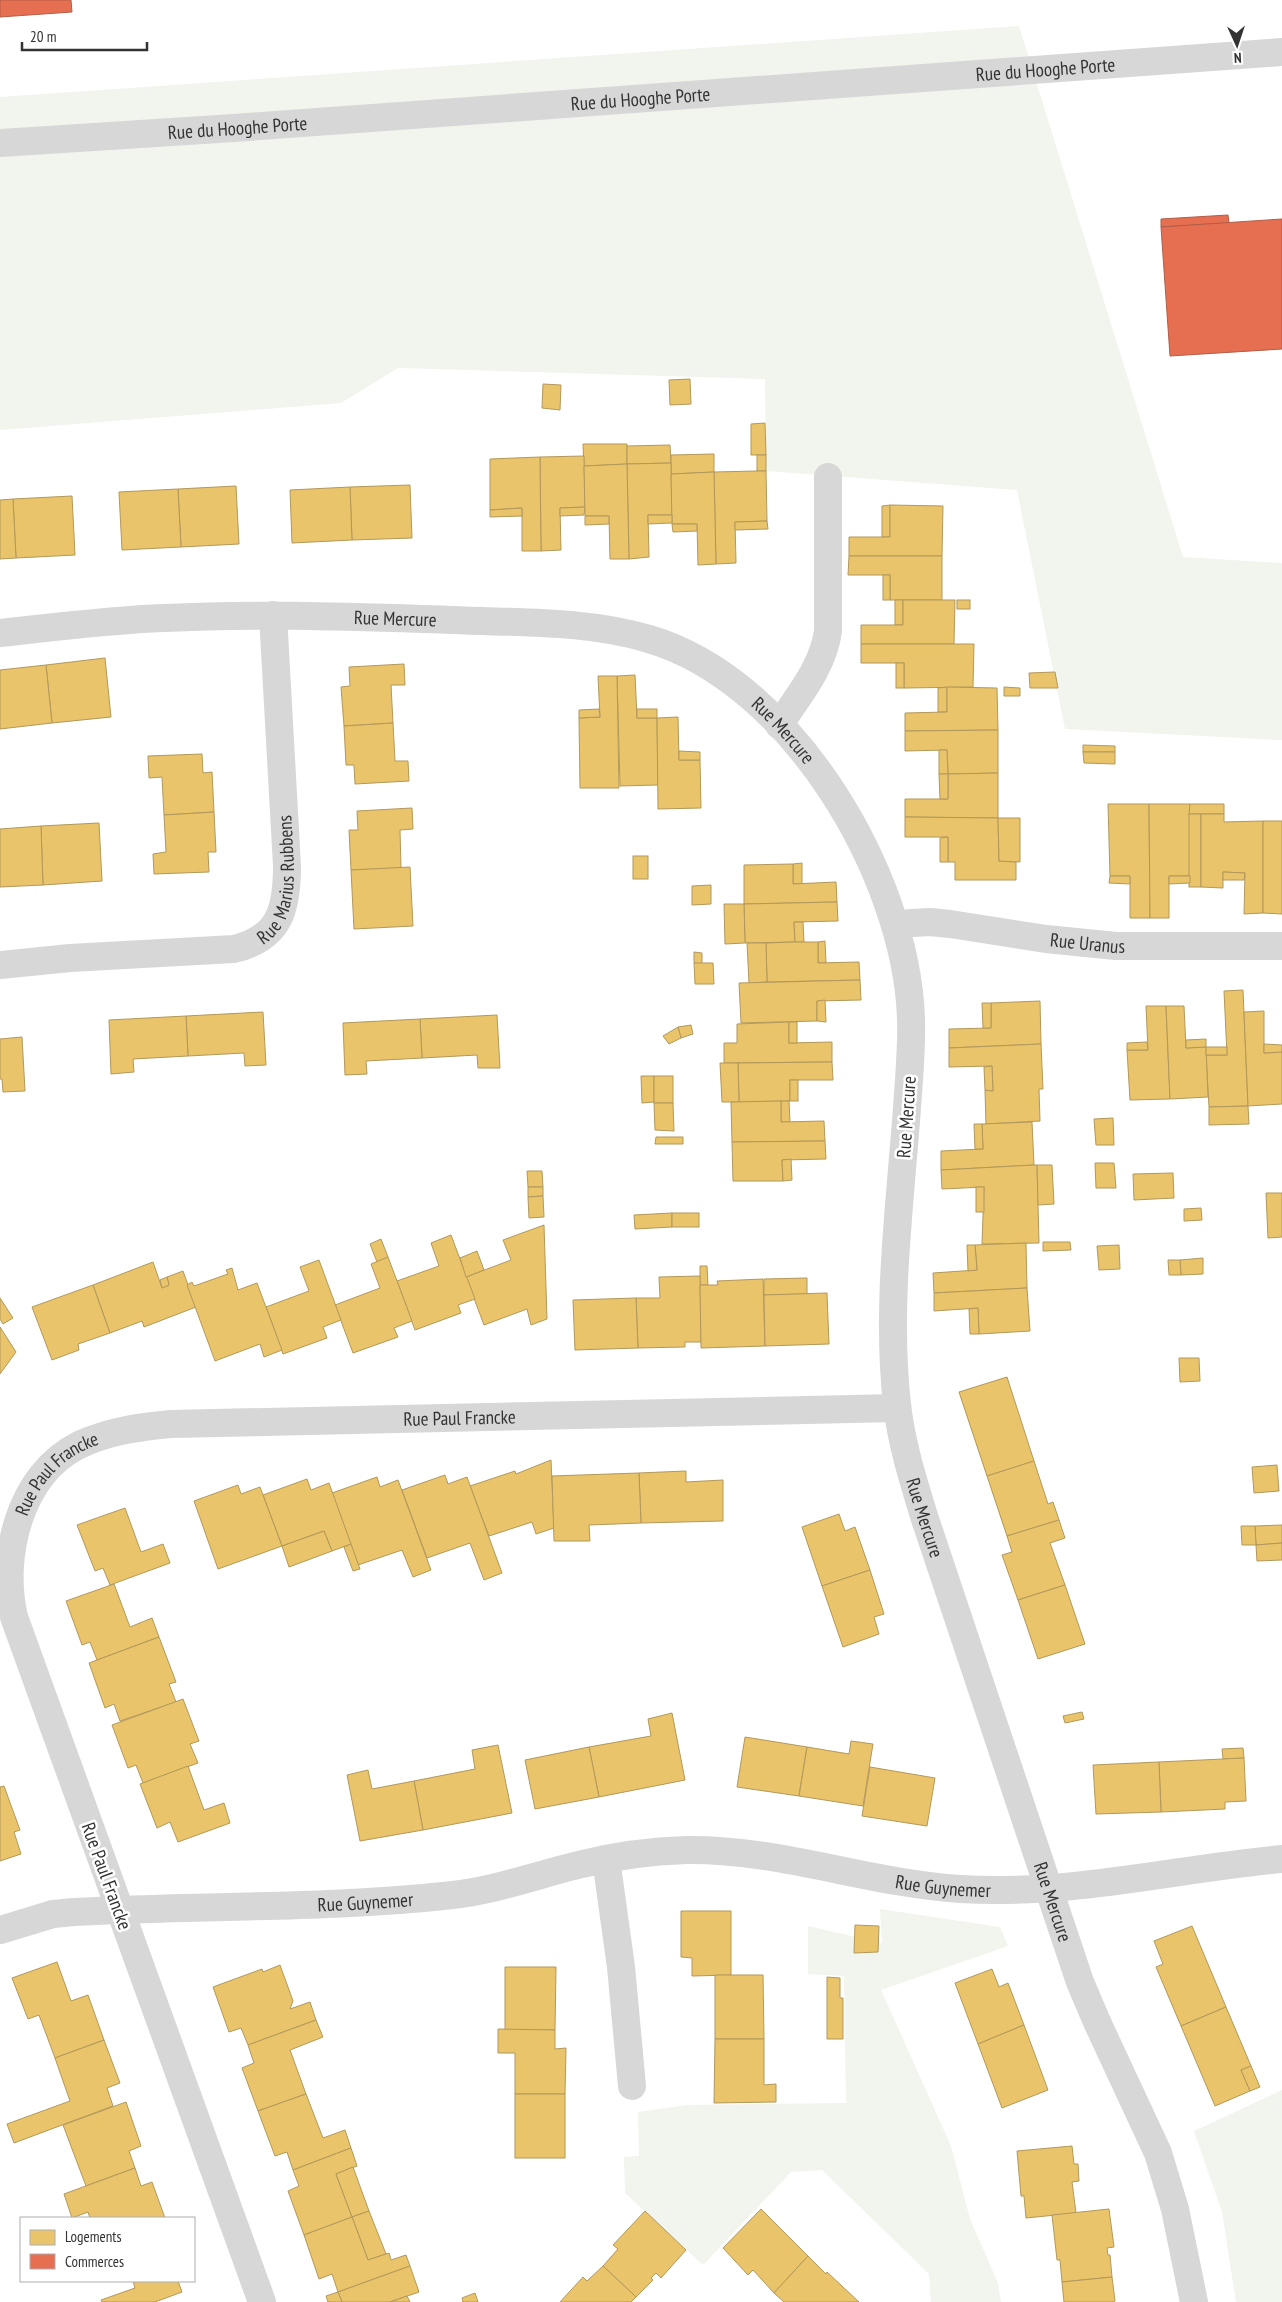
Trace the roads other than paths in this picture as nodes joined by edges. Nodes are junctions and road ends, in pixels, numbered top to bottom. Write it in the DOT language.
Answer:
graph roads {
  1 [pos="1282,52"];
  2 [pos="0,143"];
  3 [pos="828,477"];
  4 [pos="274,615"];
  5 [pos="0,633"];
  6 [pos="779,725"];
  7 [pos="895,924"];
  8 [pos="1282,946"];
  9 [pos="0,965"];
  10 [pos="897,1408"];
  11 [pos="606,1859"];
  12 [pos="1282,1859"];
  13 [pos="1049,1890"];
  14 [pos="119,1909"];
  15 [pos="0,1930"];
  16 [pos="632,2086"];
  17 [pos="262,2302"];
  18 [pos="1194,2302"];
  1 -- 2 [label="street, Rue du Hooghe Porte"];
  3 -- 6 [label="street"];
  4 -- 5 [label="street, Rue Mercure"];
  4 -- 6 [label="street, Rue Mercure"];
  4 -- 9 [label="street, Rue Marius Rubbens"];
  6 -- 7 [label="street, Rue Mercure"];
  7 -- 8 [label="street, Rue Uranus"];
  7 -- 10 [label="street, Rue Mercure"];
  10 -- 13 [label="street, Rue Mercure"];
  10 -- 14 [label="street, Rue Paul Francke"];
  11 -- 13 [label="street, Rue Guynemer"];
  11 -- 14 [label="street, Rue Guynemer"];
  11 -- 16 [label="street"];
  12 -- 13 [label="street, Rue Guynemer"];
  13 -- 18 [label="street, Rue Mercure"];
  14 -- 15 [label="street, Rue Guynemer"];
  14 -- 17 [label="street, Rue Paul Francke"];
}
